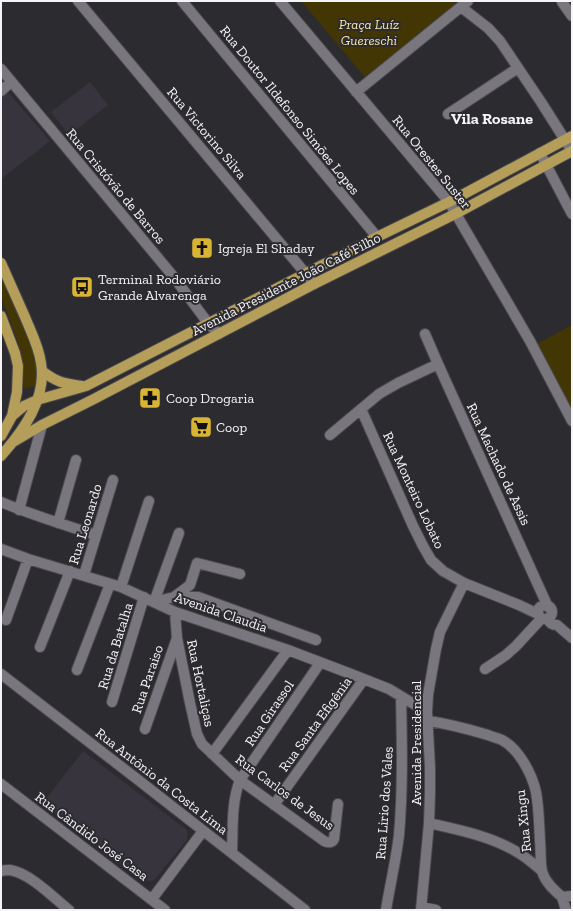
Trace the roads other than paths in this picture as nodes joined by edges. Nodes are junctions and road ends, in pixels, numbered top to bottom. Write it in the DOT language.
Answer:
graph roads {
  1 [pos="78,1"];
  2 [pos="182,1"];
  3 [pos="280,1"];
  4 [pos="562,2"];
  5 [pos="464,4"];
  6 [pos="572,16"];
  7 [pos="518,68"];
  8 [pos="1,69"];
  9 [pos="11,82"];
  10 [pos="1,91"];
  11 [pos="356,92"];
  12 [pos="448,114"];
  13 [pos="569,138"];
  14 [pos="572,151"];
  15 [pos="540,153"];
  16 [pos="546,165"];
  17 [pos="449,202"];
  18 [pos="456,213"];
  19 [pos="572,214"];
  20 [pos="377,237"];
  21 [pos="1,263"];
  22 [pos="306,274"];
  23 [pos="314,284"];
  24 [pos="1,316"];
  25 [pos="208,323"];
  26 [pos="219,334"];
  27 [pos="425,334"];
  28 [pos="438,364"];
  29 [pos="42,371"];
  30 [pos="86,386"];
  31 [pos="37,400"];
  32 [pos="361,409"];
  33 [pos="12,416"];
  34 [pos="572,421"];
  35 [pos="42,425"];
  36 [pos="330,435"];
  37 [pos="1,436"];
  38 [pos="13,442"];
  39 [pos="1,456"];
  40 [pos="76,460"];
  41 [pos="113,480"];
  42 [pos="149,501"];
  43 [pos="1,502"];
  44 [pos="19,510"];
  45 [pos="58,523"];
  46 [pos="179,533"];
  47 [pos="96,535"];
  48 [pos="1,549"];
  49 [pos="28,559"];
  50 [pos="70,571"];
  51 [pos="240,574"];
  52 [pos="84,576"];
  53 [pos="464,583"];
  54 [pos="110,584"];
  55 [pos="121,587"];
  56 [pos="174,597"];
  57 [pos="144,598"];
  58 [pos="154,602"];
  59 [pos="175,612"];
  60 [pos="545,615"];
  61 [pos="6,620"];
  62 [pos="177,638"];
  63 [pos="572,638"];
  64 [pos="316,640"];
  65 [pos="40,647"];
  66 [pos="288,650"];
  67 [pos="320,663"];
  68 [pos="485,669"];
  69 [pos="77,670"];
  70 [pos="1,674"];
  71 [pos="364,679"];
  72 [pos="401,697"];
  73 [pos="112,702"];
  74 [pos="428,717"];
  75 [pos="145,729"];
  76 [pos="212,754"];
  77 [pos="240,780"];
  78 [pos="1,784"];
  79 [pos="338,804"];
  80 [pos="274,805"];
  81 [pos="429,823"];
  82 [pos="203,831"];
  83 [pos="232,853"];
  84 [pos="1,870"];
  85 [pos="542,871"];
  86 [pos="567,896"];
  87 [pos="152,899"];
  88 [pos="421,908"];
  89 [pos="69,910"];
  90 [pos="165,910"];
  91 [pos="305,910"];
  92 [pos="386,910"];
  93 [pos="436,910"];
  94 [pos="566,910"];
  1 -- 22 [label="street, Rua Victorino Silva"];
  2 -- 20 [label="street, Rua Doutor Ildefonso Simões Lopes"];
  3 -- 11 [label="street, Rua Orestes Suster"];
  4 -- 6 [label="street"];
  5 -- 7 [label="street"];
  5 -- 11 [label="street"];
  7 -- 12 [label="street"];
  7 -- 13 [label="street"];
  8 -- 9 [label="street, Rua Cristóvão de Barros"];
  9 -- 10 [label="street"];
  9 -- 25 [label="street, Rua Cristóvão de Barros"];
  11 -- 17 [label="street, Rua Orestes Suster"];
  13 -- 14 [label="street"];
  13 -- 15 [label="main road, Avenida Presidente João Café Filho"];
  14 -- 16 [label="main road, Avenida Presidente João Café Filho"];
  15 -- 16 [label="street"];
  15 -- 17 [label="main road, Avenida Presidente João Café Filho"];
  16 -- 18 [label="main road, Avenida Presidente João Café Filho"];
  16 -- 19 [label="street"];
  17 -- 18 [label="street, Rua Orestes Suster"];
  17 -- 20 [label="main road, Avenida Presidente João Café Filho"];
  18 -- 23 [label="main road, Avenida Presidente João Café Filho"];
  18 -- 34 [label="street, Rua Orestes Suster"];
  20 -- 22 [label="main road, Avenida Presidente João Café Filho"];
  21 -- 29 [label="main road"];
  22 -- 23 [label="street, Rua Victorino Silva"];
  22 -- 25 [label="main road, Avenida Presidente João Café Filho"];
  23 -- 26 [label="main road, Avenida Presidente João Café Filho"];
  24 -- 33 [label="main road"];
  25 -- 26 [label="street, Rua Cristóvão de Barros"];
  25 -- 30 [label="main road, Avenida Presidente João Café Filho"];
  26 -- 35 [label="main road, Avenida Presidente João Café Filho"];
  27 -- 28 [label="street, Rua Machado de Assis"];
  28 -- 32 [label="street"];
  28 -- 60 [label="street, Rua Machado de Assis"];
  29 -- 30 [label="main road"];
  29 -- 31 [label="main road"];
  30 -- 31 [label="main road, Avenida Presidente João Café Filho"];
  31 -- 33 [label="main road, Avenida Presidente João Café Filho"];
  31 -- 38 [label="main road"];
  32 -- 36 [label="street"];
  32 -- 53 [label="street, Rua Monteiro Lobato"];
  33 -- 37 [label="main road"];
  35 -- 38 [label="main road, Avenida Presidente João Café Filho"];
  35 -- 44 [label="street"];
  38 -- 39 [label="main road"];
  40 -- 45 [label="street"];
  41 -- 47 [label="street, Rua Leonardo"];
  42 -- 55 [label="street"];
  43 -- 44 [label="street"];
  44 -- 45 [label="street"];
  45 -- 47 [label="street"];
  46 -- 58 [label="street"];
  47 -- 52 [label="street, Rua Leonardo"];
  48 -- 49 [label="street, Avenida Claudia"];
  49 -- 50 [label="street, Avenida Claudia"];
  49 -- 61 [label="street"];
  50 -- 52 [label="street, Avenida Claudia"];
  50 -- 65 [label="street"];
  51 -- 56 [label="street"];
  52 -- 54 [label="street, Avenida Claudia"];
  53 -- 60 [label="street, Rua Monteiro Lobato"];
  53 -- 74 [label="street, Avenida Presidencial"];
  54 -- 55 [label="street, Avenida Claudia"];
  54 -- 69 [label="street"];
  55 -- 57 [label="street, Avenida Claudia"];
  56 -- 58 [label="street"];
  56 -- 64 [label="street"];
  57 -- 58 [label="street, Avenida Claudia"];
  57 -- 73 [label="street, Rua da Batalha"];
  58 -- 59 [label="street, Avenida Claudia"];
  59 -- 62 [label="street, Rua Hortaliças"];
  59 -- 66 [label="street, Avenida Claudia"];
  60 -- 63 [label="street"];
  60 -- 68 [label="street"];
  62 -- 75 [label="street, Rua Paraiso"];
  62 -- 76 [label="street, Rua Hortaliças"];
  66 -- 67 [label="street, Avenida Claudia"];
  66 -- 76 [label="street"];
  67 -- 71 [label="street, Avenida Claudia"];
  67 -- 77 [label="street, Rua Girassol"];
  70 -- 82 [label="street, Rua Antônio da Costa Lima"];
  71 -- 72 [label="street, Avenida Claudia"];
  71 -- 80 [label="street, Rua Santa Efigênia"];
  72 -- 74 [label="street, Avenida Claudia"];
  72 -- 92 [label="street, Rua Lirio dos Vales"];
  74 -- 81 [label="street, Avenida Presidencial"];
  74 -- 85 [label="street, Rua Xingu"];
  76 -- 77 [label="street, Rua Carlos de Jesus"];
  77 -- 80 [label="street, Rua Carlos de Jesus"];
  77 -- 83 [label="street, Rua Girassol"];
  78 -- 87 [label="street, Rua Cândido José Casa"];
  79 -- 80 [label="street, Rua Carlos de Jesus"];
  81 -- 85 [label="street"];
  81 -- 88 [label="street, Avenida Presidencial"];
  82 -- 83 [label="street, Rua Antônio da Costa Lima"];
  82 -- 87 [label="street"];
  83 -- 91 [label="street, Rua Antônio da Costa Lima"];
  84 -- 89 [label="street"];
  85 -- 86 [label="street, Rua Xingu"];
  86 -- 94 [label="street"];
  87 -- 90 [label="street, Rua Cândido José Casa"];
  88 -- 93 [label="street"];
}
